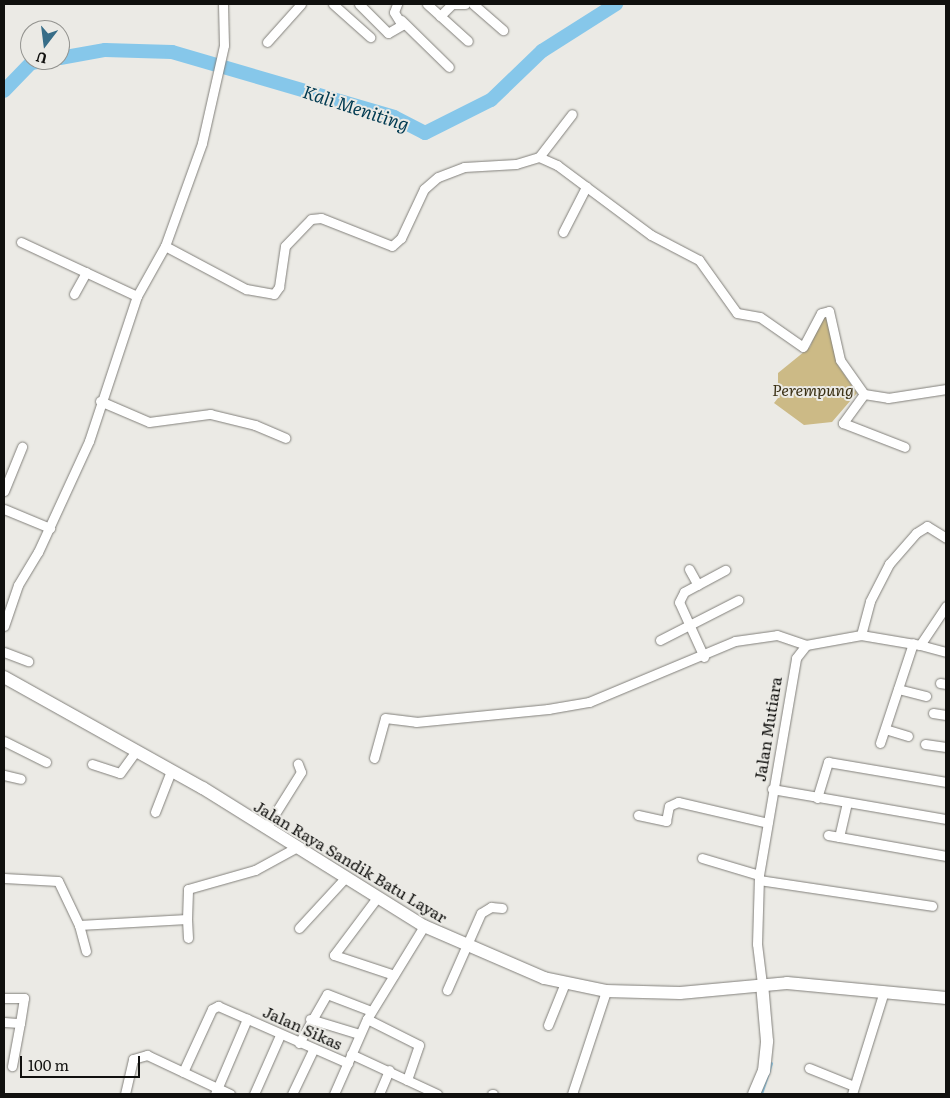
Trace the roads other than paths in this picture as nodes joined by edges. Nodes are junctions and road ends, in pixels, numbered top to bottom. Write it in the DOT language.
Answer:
graph roads {
  1 [pos="223,4"];
  2 [pos="301,4"];
  3 [pos="333,4"];
  4 [pos="359,4"];
  5 [pos="397,4"];
  6 [pos="427,4"];
  7 [pos="465,4"];
  8 [pos="473,4"];
  9 [pos="440,16"];
  10 [pos="401,20"];
  11 [pos="503,30"];
  12 [pos="370,37"];
  13 [pos="468,41"];
  14 [pos="267,42"];
  15 [pos="449,67"];
  16 [pos="572,114"];
  17 [pos="539,157"];
  18 [pos="586,187"];
  19 [pos="563,232"];
  20 [pos="21,242"];
  21 [pos="165,246"];
  22 [pos="86,272"];
  23 [pos="74,294"];
  24 [pos="137,296"];
  25 [pos="946,389"];
  26 [pos="864,394"];
  27 [pos="100,401"];
  28 [pos="285,438"];
  29 [pos="22,447"];
  30 [pos="905,447"];
  31 [pos="4,491"];
  32 [pos="4,509"];
  33 [pos="50,528"];
  34 [pos="946,538"];
  35 [pos="689,569"];
  36 [pos="725,570"];
  37 [pos="698,585"];
  38 [pos="738,600"];
  39 [pos="946,606"];
  40 [pos="4,626"];
  41 [pos="688,626"];
  42 [pos="861,635"];
  43 [pos="660,640"];
  44 [pos="916,644"];
  45 [pos="806,645"];
  46 [pos="4,652"];
  47 [pos="946,652"];
  48 [pos="704,657"];
  49 [pos="28,661"];
  50 [pos="4,677"];
  51 [pos="898,688"];
  52 [pos="926,696"];
  53 [pos="933,713"];
  54 [pos="946,715"];
  55 [pos="885,729"];
  56 [pos="908,736"];
  57 [pos="4,741"];
  58 [pos="880,743"];
  59 [pos="926,744"];
  60 [pos="946,747"];
  61 [pos="136,752"];
  62 [pos="374,758"];
  63 [pos="46,762"];
  64 [pos="92,764"];
  65 [pos="298,764"];
  66 [pos="171,771"];
  67 [pos="4,774"];
  68 [pos="21,779"];
  69 [pos="946,782"];
  70 [pos="772,789"];
  71 [pos="817,798"];
  72 [pos="846,803"];
  73 [pos="155,812"];
  74 [pos="638,815"];
  75 [pos="946,819"];
  76 [pos="768,823"];
  77 [pos="266,828"];
  78 [pos="828,835"];
  79 [pos="839,837"];
  80 [pos="297,847"];
  81 [pos="946,856"];
  82 [pos="702,858"];
  83 [pos="759,877"];
  84 [pos="4,878"];
  85 [pos="344,878"];
  86 [pos="376,899"];
  87 [pos="932,906"];
  88 [pos="502,908"];
  89 [pos="187,919"];
  90 [pos="79,925"];
  91 [pos="424,926"];
  92 [pos="299,928"];
  93 [pos="188,938"];
  94 [pos="464,946"];
  95 [pos="86,951"];
  96 [pos="394,975"];
  97 [pos="565,983"];
  98 [pos="762,984"];
  99 [pos="447,990"];
  100 [pos="606,991"];
  101 [pos="884,991"];
  102 [pos="4,998"];
  103 [pos="946,998"];
  104 [pos="369,1015"];
  105 [pos="247,1019"];
  106 [pos="310,1019"];
  107 [pos="4,1022"];
  108 [pos="20,1023"];
  109 [pos="548,1025"];
  110 [pos="359,1034"];
  111 [pos="280,1035"];
  112 [pos="299,1044"];
  113 [pos="313,1050"];
  114 [pos="351,1054"];
  115 [pos="348,1063"];
  116 [pos="12,1066"];
  117 [pos="809,1068"];
  118 [pos="179,1070"];
  119 [pos="389,1070"];
  120 [pos="407,1080"];
  121 [pos="853,1090"];
  122 [pos="217,1092"];
  123 [pos="125,1094"];
  124 [pos="230,1094"];
  125 [pos="254,1094"];
  126 [pos="292,1094"];
  127 [pos="334,1094"];
  128 [pos="379,1094"];
  129 [pos="437,1094"];
  130 [pos="572,1094"];
  131 [pos="754,1094"];
  1 -- 21 [label="street"];
  2 -- 14 [label="street"];
  3 -- 12 [label="street"];
  4 -- 10 [label="street"];
  5 -- 10 [label="street"];
  6 -- 9 [label="street"];
  7 -- 9 [label="street"];
  8 -- 11 [label="street"];
  9 -- 13 [label="street"];
  10 -- 15 [label="street"];
  16 -- 17 [label="street"];
  17 -- 18 [label="street"];
  17 -- 21 [label="street"];
  18 -- 19 [label="street"];
  18 -- 26 [label="street"];
  20 -- 22 [label="street"];
  21 -- 24 [label="street"];
  22 -- 23 [label="street"];
  22 -- 24 [label="street"];
  24 -- 27 [label="street"];
  25 -- 26 [label="street"];
  26 -- 30 [label="street"];
  27 -- 28 [label="street"];
  27 -- 33 [label="street"];
  29 -- 31 [label="street"];
  32 -- 33 [label="street"];
  33 -- 40 [label="street"];
  34 -- 42 [label="street"];
  35 -- 37 [label="street"];
  36 -- 37 [label="street"];
  37 -- 41 [label="street"];
  38 -- 41 [label="street"];
  39 -- 44 [label="street"];
  41 -- 43 [label="street"];
  41 -- 48 [label="street"];
  42 -- 44 [label="street"];
  42 -- 45 [label="street"];
  44 -- 47 [label="street"];
  44 -- 51 [label="street"];
  45 -- 48 [label="street"];
  45 -- 70 [label="street, Jalan Mutiara"];
  46 -- 49 [label="street"];
  48 -- 62 [label="street"];
  50 -- 61 [label="main road, Jalan Raya Sandik Batu Layar"];
  51 -- 52 [label="street"];
  51 -- 55 [label="street"];
  53 -- 54 [label="street"];
  55 -- 56 [label="street"];
  55 -- 58 [label="street"];
  57 -- 63 [label="street"];
  59 -- 60 [label="street"];
  61 -- 64 [label="street"];
  61 -- 66 [label="main road, Jalan Raya Sandik Batu Layar"];
  65 -- 77 [label="street"];
  66 -- 73 [label="street"];
  66 -- 77 [label="main road, Jalan Raya Sandik Batu Layar"];
  67 -- 68 [label="street"];
  69 -- 71 [label="street"];
  70 -- 71 [label="street"];
  70 -- 76 [label="street, Jalan Mutiara"];
  71 -- 72 [label="street"];
  72 -- 75 [label="street"];
  72 -- 79 [label="street"];
  74 -- 76 [label="street"];
  76 -- 83 [label="street, Jalan Mutiara"];
  77 -- 80 [label="main road, Jalan Raya Sandik Batu Layar"];
  78 -- 79 [label="street"];
  79 -- 81 [label="street"];
  80 -- 85 [label="main road, Jalan Raya Sandik Batu Layar"];
  80 -- 89 [label="street"];
  82 -- 83 [label="street"];
  83 -- 87 [label="street"];
  83 -- 98 [label="street, Jalan Mutiara"];
  84 -- 90 [label="street"];
  85 -- 86 [label="main road, Jalan Raya Sandik Batu Layar"];
  85 -- 92 [label="street"];
  86 -- 91 [label="main road, Jalan Raya Sandik Batu Layar"];
  86 -- 96 [label="street"];
  88 -- 94 [label="street"];
  89 -- 90 [label="street"];
  89 -- 93 [label="street"];
  90 -- 95 [label="street"];
  91 -- 94 [label="main road, Jalan Raya Sandik Batu Layar"];
  91 -- 96 [label="street"];
  94 -- 97 [label="main road, Jalan Raya Sandik Batu Layar"];
  94 -- 99 [label="street"];
  96 -- 104 [label="street"];
  97 -- 100 [label="main road, Jalan Raya Sandik Batu Layar"];
  97 -- 109 [label="street"];
  98 -- 100 [label="main road, Jalan Raya Sandik Batu Layar"];
  98 -- 101 [label="main road, Jalan Raya Sandik Batu Layar"];
  98 -- 131 [label="main road"];
  100 -- 130 [label="street"];
  101 -- 103 [label="main road, Jalan Raya Sandik Batu Layar"];
  101 -- 121 [label="street"];
  102 -- 108 [label="street"];
  104 -- 106 [label="street"];
  104 -- 110 [label="street"];
  104 -- 120 [label="street"];
  105 -- 111 [label="street, Jalan Sikas"];
  105 -- 118 [label="street, Jalan Sikas"];
  105 -- 122 [label="street, Jalan Sikas"];
  106 -- 110 [label="street"];
  106 -- 112 [label="street"];
  107 -- 108 [label="street"];
  108 -- 116 [label="street"];
  110 -- 114 [label="street"];
  111 -- 112 [label="street, Jalan Sikas"];
  111 -- 125 [label="street"];
  112 -- 113 [label="street, Jalan Sikas"];
  113 -- 115 [label="street, Jalan Sikas"];
  113 -- 126 [label="street"];
  114 -- 115 [label="street"];
  114 -- 119 [label="street"];
  115 -- 127 [label="street"];
  117 -- 121 [label="street"];
  118 -- 122 [label="street"];
  118 -- 123 [label="street"];
  119 -- 120 [label="street"];
  119 -- 128 [label="street"];
  120 -- 129 [label="street"];
  122 -- 124 [label="street"];
}
